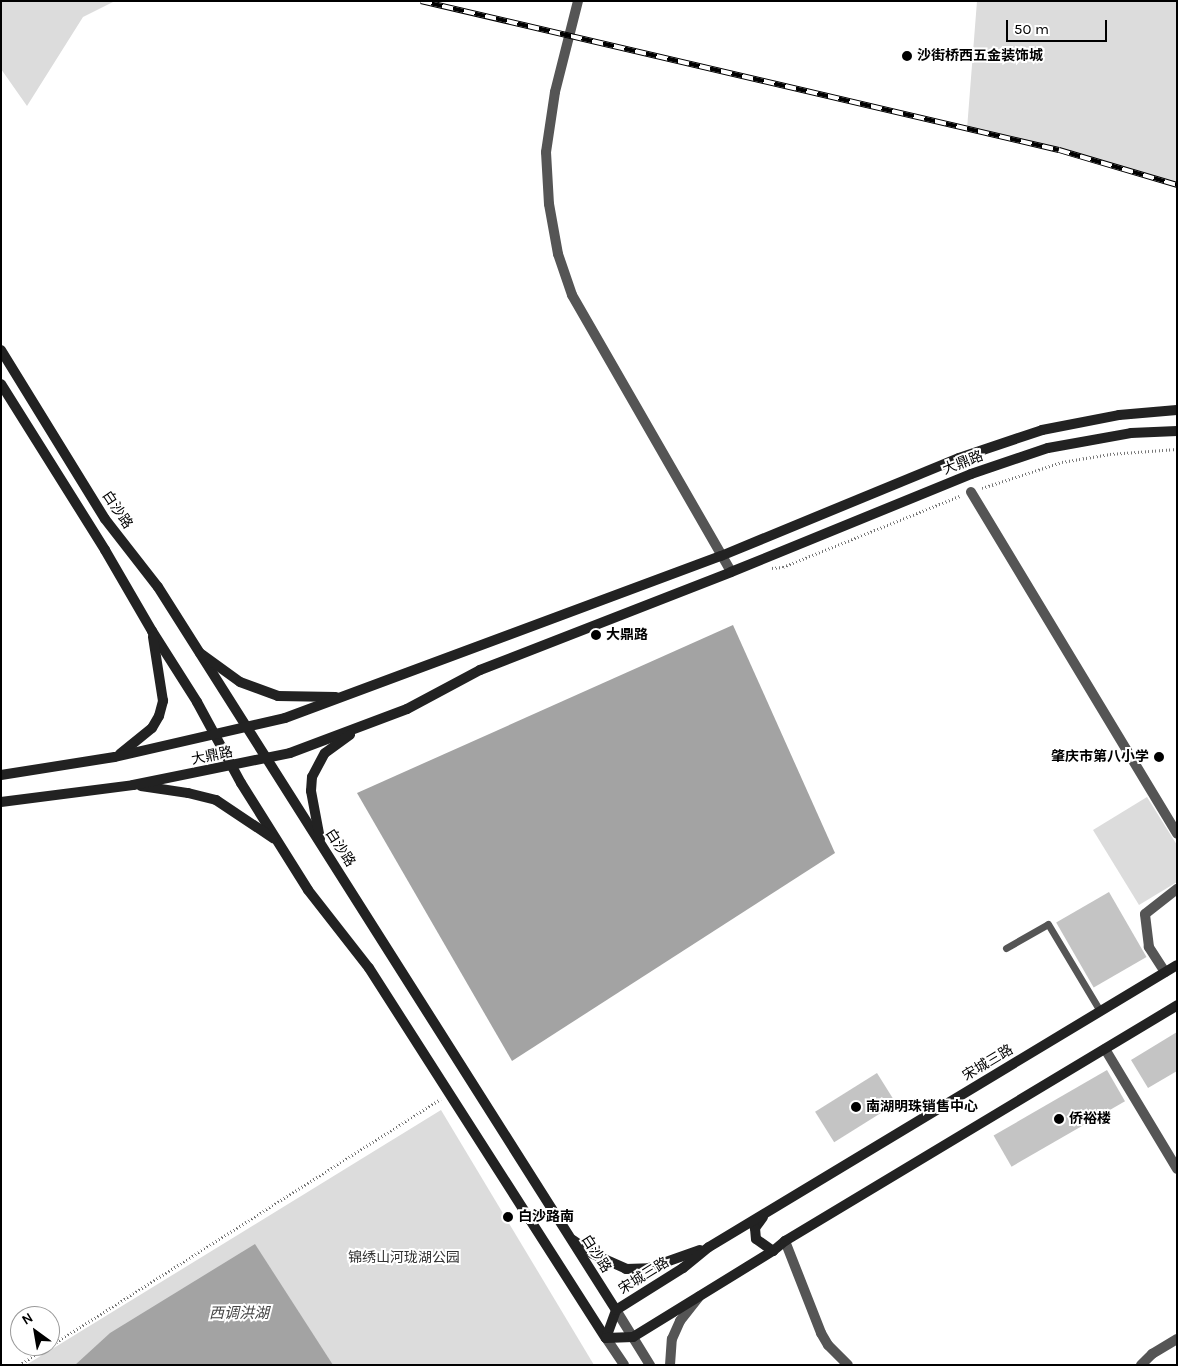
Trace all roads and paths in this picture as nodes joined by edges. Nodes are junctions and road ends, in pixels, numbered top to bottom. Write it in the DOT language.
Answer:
graph roads {
  1 [pos="578,1"];
  2 [pos="1,350"];
  3 [pos="1,384"];
  4 [pos="1177,410"];
  5 [pos="1177,431"];
  6 [pos="1177,449"];
  7 [pos="970,492"];
  8 [pos="721,556"];
  9 [pos="766,569"];
  10 [pos="731,572"];
  11 [pos="152,631"];
  12 [pos="196,650"];
  13 [pos="342,697"];
  14 [pos="246,727"];
  15 [pos="360,728"];
  16 [pos="214,734"];
  17 [pos="115,757"];
  18 [pos="265,760"];
  19 [pos="231,766"];
  20 [pos="1,775"];
  21 [pos="133,785"];
  22 [pos="1,802"];
  23 [pos="1177,834"];
  24 [pos="278,842"];
  25 [pos="320,842"];
  26 [pos="1177,889"];
  27 [pos="1006,948"];
  28 [pos="1177,965"];
  29 [pos="1165,972"];
  30 [pos="1177,1005"];
  31 [pos="1100,1011"];
  32 [pos="1105,1049"];
  33 [pos="449,1093"];
  34 [pos="1177,1169"];
  35 [pos="767,1212"];
  36 [pos="568,1236"];
  37 [pos="785,1241"];
  38 [pos="709,1246"];
  39 [pos="773,1251"];
  40 [pos="699,1297"];
  41 [pos="616,1310"];
  42 [pos="633,1337"];
  43 [pos="606,1338"];
  44 [pos="1177,1339"];
  45 [pos="60,1340"];
  46 [pos="34,1356"];
  47 [pos="19,1365"];
  48 [pos="624,1365"];
  49 [pos="650,1365"];
  50 [pos="670,1365"];
  51 [pos="848,1365"];
  52 [pos="1141,1365"];
  1 -- 8 [label="street"];
  2 -- 12 [label="main road, 白沙路"];
  3 -- 11 [label="main road"];
  4 -- 8 [label="main road, 大鼎路"];
  5 -- 10 [label="main road, 大鼎路"];
  6 -- 7 [label="path"];
  7 -- 9 [label="path"];
  7 -- 23 [label="street"];
  8 -- 10 [label="street"];
  8 -- 13 [label="main road, 大鼎路"];
  10 -- 15 [label="main road, 大鼎路"];
  11 -- 16 [label="main road"];
  11 -- 17 [label="main road"];
  12 -- 13 [label="main road"];
  12 -- 14 [label="main road, 白沙路"];
  13 -- 14 [label="main road, 大鼎路"];
  14 -- 16 [label="main road, 大鼎路"];
  14 -- 18 [label="main road, 白沙路"];
  15 -- 18 [label="main road, 大鼎路"];
  15 -- 25 [label="main road"];
  16 -- 17 [label="main road, 大鼎路"];
  16 -- 19 [label="main road"];
  17 -- 20 [label="main road, 大鼎路"];
  18 -- 19 [label="main road, 大鼎路"];
  18 -- 25 [label="main road, 白沙路"];
  19 -- 21 [label="main road, 大鼎路"];
  19 -- 24 [label="main road"];
  21 -- 22 [label="main road, 大鼎路"];
  21 -- 24 [label="main road"];
  24 -- 33 [label="main road"];
  25 -- 36 [label="main road, 白沙路"];
  26 -- 29 [label="street"];
  27 -- 31 [label="lane"];
  28 -- 29 [label="main road, 宋城三路"];
  29 -- 31 [label="main road, 宋城三路"];
  30 -- 32 [label="main road"];
  31 -- 35 [label="main road, 宋城三路"];
  32 -- 34 [label="street"];
  32 -- 37 [label="main road"];
  33 -- 43 [label="main road"];
  33 -- 45 [label="path"];
  35 -- 38 [label="main road, 宋城三路"];
  35 -- 39 [label="main road"];
  36 -- 38 [label="main road"];
  36 -- 41 [label="main road, 白沙路"];
  37 -- 39 [label="main road"];
  37 -- 51 [label="street"];
  38 -- 41 [label="main road, 宋城三路"];
  39 -- 40 [label="main road"];
  40 -- 42 [label="main road"];
  40 -- 50 [label="street"];
  41 -- 42 [label="street, 白沙路"];
  41 -- 43 [label="main road, 宋城三路"];
  42 -- 43 [label="main road"];
  42 -- 49 [label="street, 白沙路"];
  43 -- 48 [label="street"];
  44 -- 52 [label="street"];
  46 -- 47 [label="path"];
}
